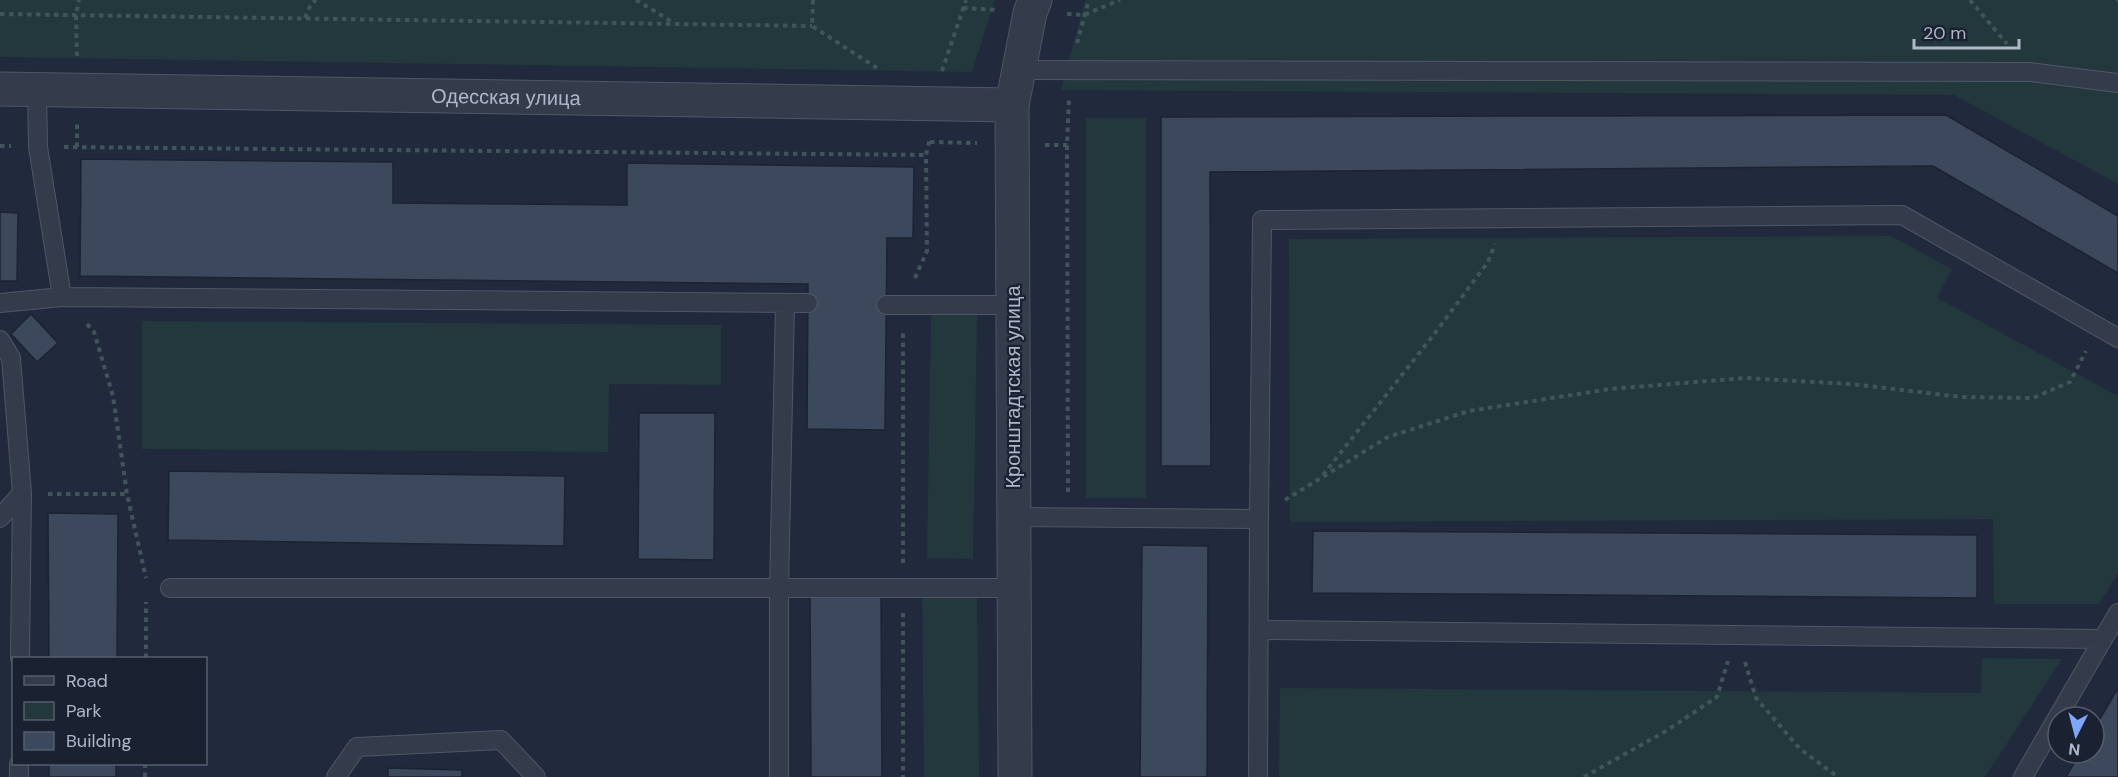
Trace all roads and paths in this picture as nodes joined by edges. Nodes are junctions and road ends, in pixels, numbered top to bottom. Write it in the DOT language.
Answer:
graph roads {
  1 [pos="79,0"];
  2 [pos="316,0"];
  3 [pos="636,0"];
  4 [pos="813,0"];
  5 [pos="966,0"];
  6 [pos="1035,0"];
  7 [pos="1089,0"];
  8 [pos="1970,0"];
  9 [pos="0,14"];
  10 [pos="76,15"];
  11 [pos="305,18"];
  12 [pos="674,24"];
  13 [pos="812,26"];
  14 [pos="1019,70"];
  15 [pos="1071,70"];
  16 [pos="882,71"];
  17 [pos="2030,72"];
  18 [pos="2118,83"];
  19 [pos="0,89"];
  20 [pos="38,90"];
  21 [pos="78,91"];
  22 [pos="932,103"];
  23 [pos="1012,105"];
  24 [pos="0,146"];
  25 [pos="38,147"];
  26 [pos="926,155"];
  27 [pos="1506,218"];
  28 [pos="62,297"];
  29 [pos="0,303"];
  30 [pos="808,303"];
  31 [pos="785,304"];
  32 [pos="895,305"];
  33 [pos="1012,305"];
  34 [pos="2099,327"];
  35 [pos="2118,338"];
  36 [pos="0,340"];
  37 [pos="1320,478"];
  38 [pos="22,493"];
  39 [pos="127,494"];
  40 [pos="0,518"];
  41 [pos="1013,518"];
  42 [pos="1068,518"];
  43 [pos="1259,519"];
  44 [pos="146,578"];
  45 [pos="903,586"];
  46 [pos="170,588"];
  47 [pos="1014,588"];
  48 [pos="146,589"];
  49 [pos="779,589"];
  50 [pos="146,601"];
  51 [pos="2118,613"];
  52 [pos="1259,630"];
  53 [pos="1737,635"];
  54 [pos="2103,639"];
  55 [pos="20,657"];
  56 [pos="146,657"];
  57 [pos="336,777"];
  58 [pos="536,777"];
  59 [pos="779,777"];
  60 [pos="903,777"];
  61 [pos="1015,777"];
  62 [pos="1258,777"];
  63 [pos="1584,777"];
  64 [pos="1838,777"];
  65 [pos="2023,777"];
  1 -- 10 [label="path"];
  2 -- 11 [label="path"];
  3 -- 12 [label="path"];
  4 -- 13 [label="path"];
  5 -- 22 [label="path"];
  6 -- 14 [label="street, Кронштадтская улица"];
  7 -- 15 [label="path"];
  8 -- 17 [label="path"];
  9 -- 10 [label="path"];
  10 -- 11 [label="path"];
  10 -- 21 [label="path"];
  11 -- 12 [label="path"];
  12 -- 13 [label="path"];
  13 -- 16 [label="path"];
  14 -- 15 [label="lane"];
  14 -- 23 [label="street, Кронштадтская улица"];
  15 -- 17 [label="lane"];
  15 -- 42 [label="path"];
  17 -- 18 [label="lane"];
  19 -- 20 [label="street, Одесская улица"];
  20 -- 21 [label="street, Одесская улица"];
  20 -- 25 [label="lane"];
  21 -- 22 [label="street, Одесская улица"];
  22 -- 23 [label="street, Одесская улица"];
  22 -- 26 [label="path"];
  23 -- 33 [label="street, Кронштадтская улица"];
  24 -- 25 [label="path"];
  25 -- 26 [label="path"];
  25 -- 28 [label="lane"];
  26 -- 32 [label="path"];
  27 -- 34 [label="lane"];
  27 -- 37 [label="path"];
  27 -- 43 [label="lane"];
  28 -- 29 [label="lane"];
  28 -- 31 [label="lane"];
  28 -- 39 [label="path"];
  30 -- 31 [label="lane"];
  31 -- 49 [label="lane"];
  32 -- 33 [label="lane"];
  32 -- 45 [label="path"];
  33 -- 41 [label="street, Кронштадтская улица"];
  34 -- 35 [label="lane"];
  34 -- 37 [label="path"];
  36 -- 38 [label="lane"];
  37 -- 43 [label="path"];
  38 -- 39 [label="path"];
  38 -- 40 [label="lane"];
  38 -- 55 [label="lane"];
  39 -- 44 [label="path"];
  41 -- 42 [label="lane"];
  41 -- 47 [label="street, Кронштадтская улица"];
  42 -- 43 [label="lane"];
  43 -- 52 [label="lane"];
  44 -- 46 [label="path"];
  44 -- 48 [label="path"];
  45 -- 47 [label="lane"];
  45 -- 49 [label="lane"];
  45 -- 60 [label="path"];
  46 -- 49 [label="lane"];
  47 -- 61 [label="street, Кронштадтская улица"];
  49 -- 59 [label="lane"];
  50 -- 56 [label="path"];
  51 -- 54 [label="lane"];
  52 -- 53 [label="lane"];
  52 -- 62 [label="lane"];
  53 -- 54 [label="lane"];
  53 -- 63 [label="path"];
  53 -- 64 [label="path"];
  54 -- 65 [label="lane"];
  57 -- 58 [label="lane"];
}
